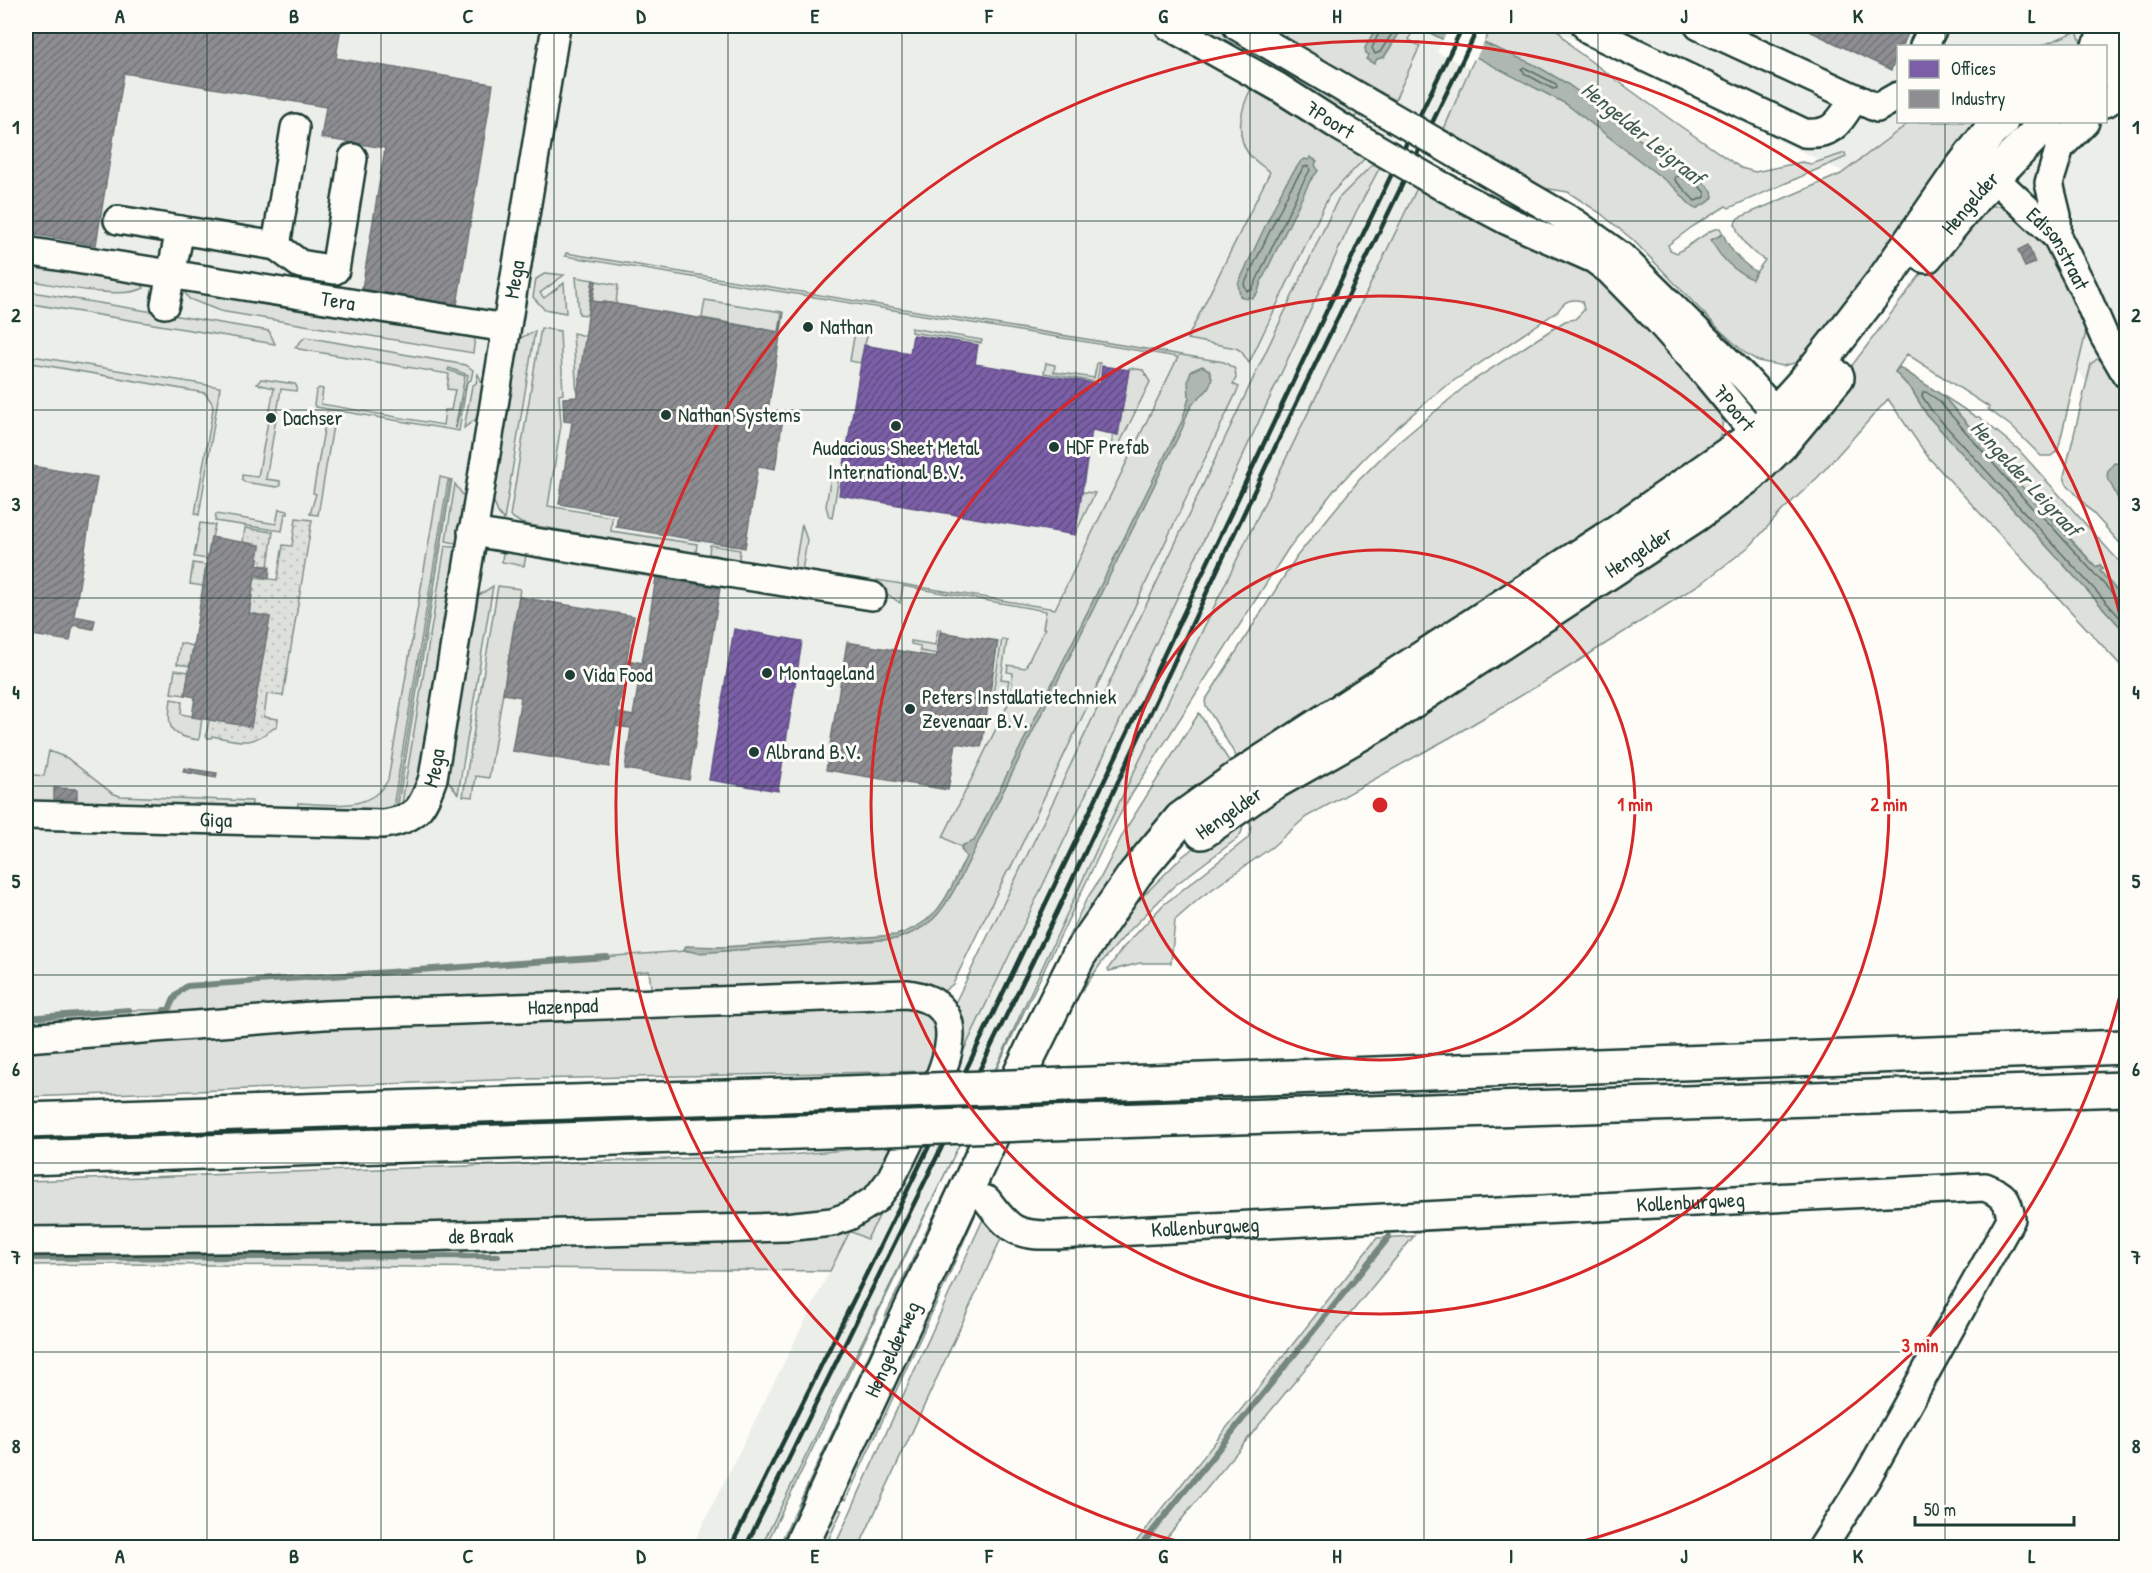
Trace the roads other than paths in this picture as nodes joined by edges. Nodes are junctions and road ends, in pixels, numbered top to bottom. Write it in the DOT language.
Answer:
graph roads {
  1 [pos="556,26"];
  2 [pos="1169,26"];
  3 [pos="1237,26"];
  4 [pos="1586,26"];
  5 [pos="1699,26"];
  6 [pos="1934,26"];
  7 [pos="2127,33"];
  8 [pos="1924,45"];
  9 [pos="2101,45"];
  10 [pos="2127,58"];
  11 [pos="2107,69"];
  12 [pos="2127,89"];
  13 [pos="1897,97"];
  14 [pos="1855,98"];
  15 [pos="2107,102"];
  16 [pos="2046,123"];
  17 [pos="2084,123"];
  18 [pos="1995,127"];
  19 [pos="296,128"];
  20 [pos="353,158"];
  21 [pos="2055,164"];
  22 [pos="2000,184"];
  23 [pos="118,220"];
  24 [pos="180,230"];
  25 [pos="2056,237"];
  26 [pos="276,246"];
  27 [pos="26,251"];
  28 [pos="170,275"];
  29 [pos="165,304"];
  30 [pos="506,328"];
  31 [pos="2127,374"];
  32 [pos="1771,431"];
  33 [pos="472,532"];
  34 [pos="872,596"];
  35 [pos="26,815"];
  36 [pos="408,819"];
  37 [pos="26,1038"];
  38 [pos="2127,1047"];
  39 [pos="2127,1089"];
  40 [pos="26,1120"];
  41 [pos="895,1141"];
  42 [pos="984,1151"];
  43 [pos="26,1158"];
  44 [pos="987,1200"];
  45 [pos="26,1241"];
  46 [pos="800,1548"];
  47 [pos="1822,1548"];
  1 -- 30 [label="street, Mega"];
  2 -- 32 [label="street, 7Poort, bridge"];
  3 -- 32 [label="street, 7Poort, bridge"];
  4 -- 14 [label="street"];
  5 -- 14 [label="street"];
  6 -- 8 [label="street"];
  7 -- 9 [label="main road"];
  10 -- 11 [label="main road"];
  12 -- 15 [label="street"];
  13 -- 14 [label="street"];
  16 -- 22 [label="main road, Hengelder"];
  17 -- 21 [label="street, Hengelder"];
  18 -- 22 [label="street"];
  18 -- 32 [label="main road, Hengelder"];
  19 -- 26 [label="street"];
  20 -- 26 [label="street"];
  21 -- 22 [label="street, Hengelder"];
  21 -- 25 [label="street, Hengelder"];
  22 -- 25 [label="street, Edisonstraat"];
  22 -- 32 [label="main road, Hengelder"];
  23 -- 24 [label="street"];
  24 -- 26 [label="street"];
  24 -- 28 [label="street"];
  25 -- 31 [label="street, Edisonstraat"];
  27 -- 28 [label="street, Tera"];
  28 -- 29 [label="street"];
  28 -- 30 [label="street, Tera"];
  30 -- 33 [label="street, Mega"];
  32 -- 42 [label="main road, Hengelder"];
  33 -- 34 [label="street"];
  33 -- 36 [label="street, Mega"];
  35 -- 36 [label="street, Giga"];
  37 -- 41 [label="street, Hazenpad"];
  38 -- 40 [label="main road, bridge"];
  39 -- 41 [label="main road, bridge"];
  41 -- 43 [label="main road"];
  41 -- 45 [label="street, de Braak"];
  42 -- 46 [label="main road, Hengelderweg"];
  44 -- 47 [label="street, Kollenburgweg"];
}
